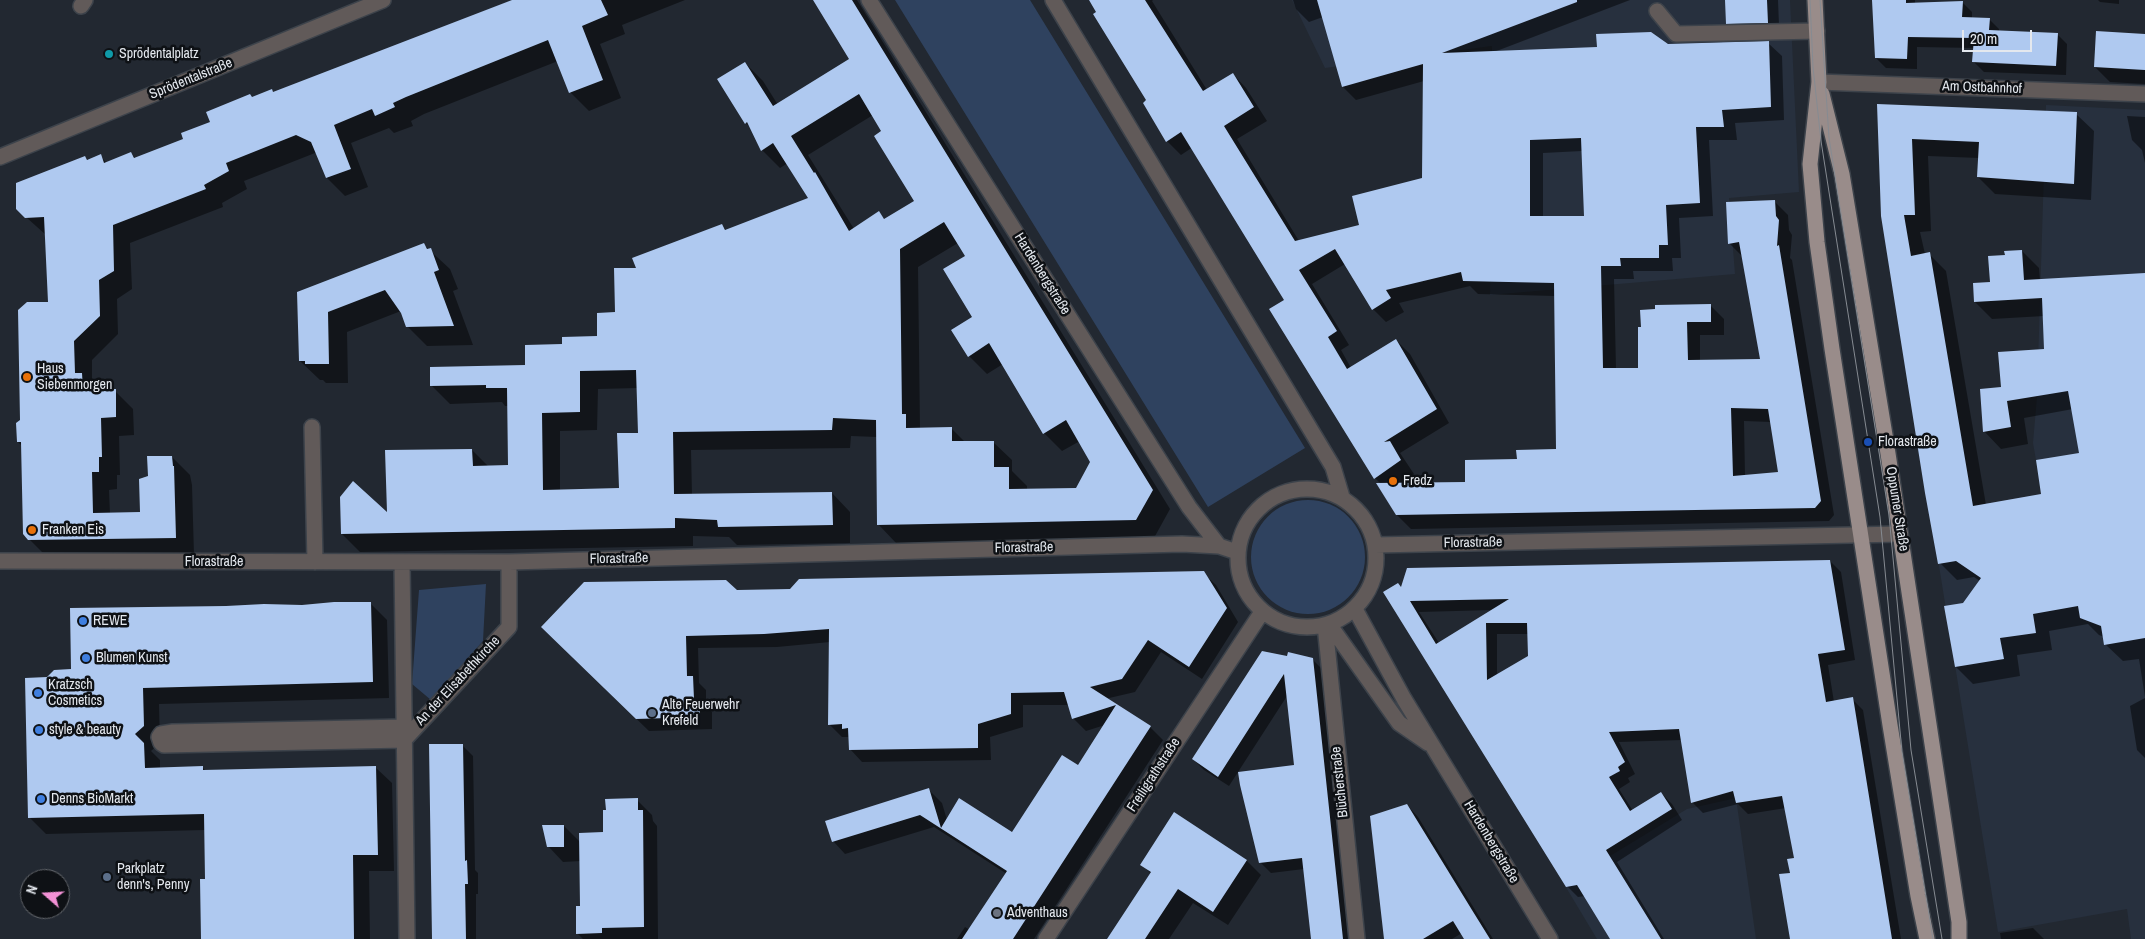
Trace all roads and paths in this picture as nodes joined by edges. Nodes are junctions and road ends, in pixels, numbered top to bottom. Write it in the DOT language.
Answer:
graph roads {
  1 [pos="383,0"];
  2 [pos="869,0"];
  3 [pos="1053,0"];
  4 [pos="1815,0"];
  5 [pos="1657,12"];
  6 [pos="1817,31"];
  7 [pos="1819,82"];
  8 [pos="2145,94"];
  9 [pos="0,158"];
  10 [pos="312,427"];
  11 [pos="1342,497"];
  12 [pos="1900,534"];
  13 [pos="1861,535"];
  14 [pos="1375,545"];
  15 [pos="1219,546"];
  16 [pos="1238,552"];
  17 [pos="0,561"];
  18 [pos="315,562"];
  19 [pos="402,562"];
  20 [pos="509,562"];
  21 [pos="1354,609"];
  22 [pos="1262,612"];
  23 [pos="1327,624"];
  24 [pos="404,734"];
  25 [pos="1432,746"];
  26 [pos="407,939"];
  27 [pos="1046,939"];
  28 [pos="1357,939"];
  29 [pos="1550,939"];
  30 [pos="1927,939"];
  31 [pos="1959,939"];
  1 -- 9 [label="street, Sprödentalstraße"];
  2 -- 15 [label="street, Hardenbergstraße"];
  3 -- 11 [label="street"];
  4 -- 6 [label="main road, Oppumer Straße"];
  5 -- 6 [label="street"];
  6 -- 7 [label="main road, Oppumer Straße"];
  7 -- 8 [label="street, Am Ostbahnhof"];
  7 -- 12 [label="main road, Oppumer Straße"];
  7 -- 13 [label="main road, Oppumer Straße"];
  10 -- 18 [label="street"];
  11 -- 14 [label="street"];
  11 -- 16 [label="street"];
  12 -- 13 [label="street, Florastraße"];
  12 -- 31 [label="main road, Oppumer Straße"];
  13 -- 14 [label="street, Florastraße"];
  13 -- 30 [label="main road, Oppumer Straße"];
  14 -- 21 [label="street"];
  15 -- 16 [label="street, Florastraße"];
  15 -- 20 [label="street, Florastraße"];
  16 -- 22 [label="street"];
  17 -- 18 [label="street, Florastraße"];
  18 -- 19 [label="street, Florastraße"];
  19 -- 20 [label="street, Florastraße"];
  19 -- 24 [label="street, An der Elisabethkirche"];
  20 -- 24 [label="street, An der Elisabethkirche"];
  21 -- 23 [label="street"];
  21 -- 25 [label="street, Hardenbergstraße"];
  22 -- 23 [label="street"];
  22 -- 27 [label="street, Freiligrathstraße"];
  23 -- 25 [label="street, Hardenbergstraße"];
  23 -- 28 [label="street, Blücherstraße"];
  24 -- 24 [label="street"];
  24 -- 26 [label="street, An der Elisabethkirche"];
  25 -- 29 [label="street, Hardenbergstraße"];
}
